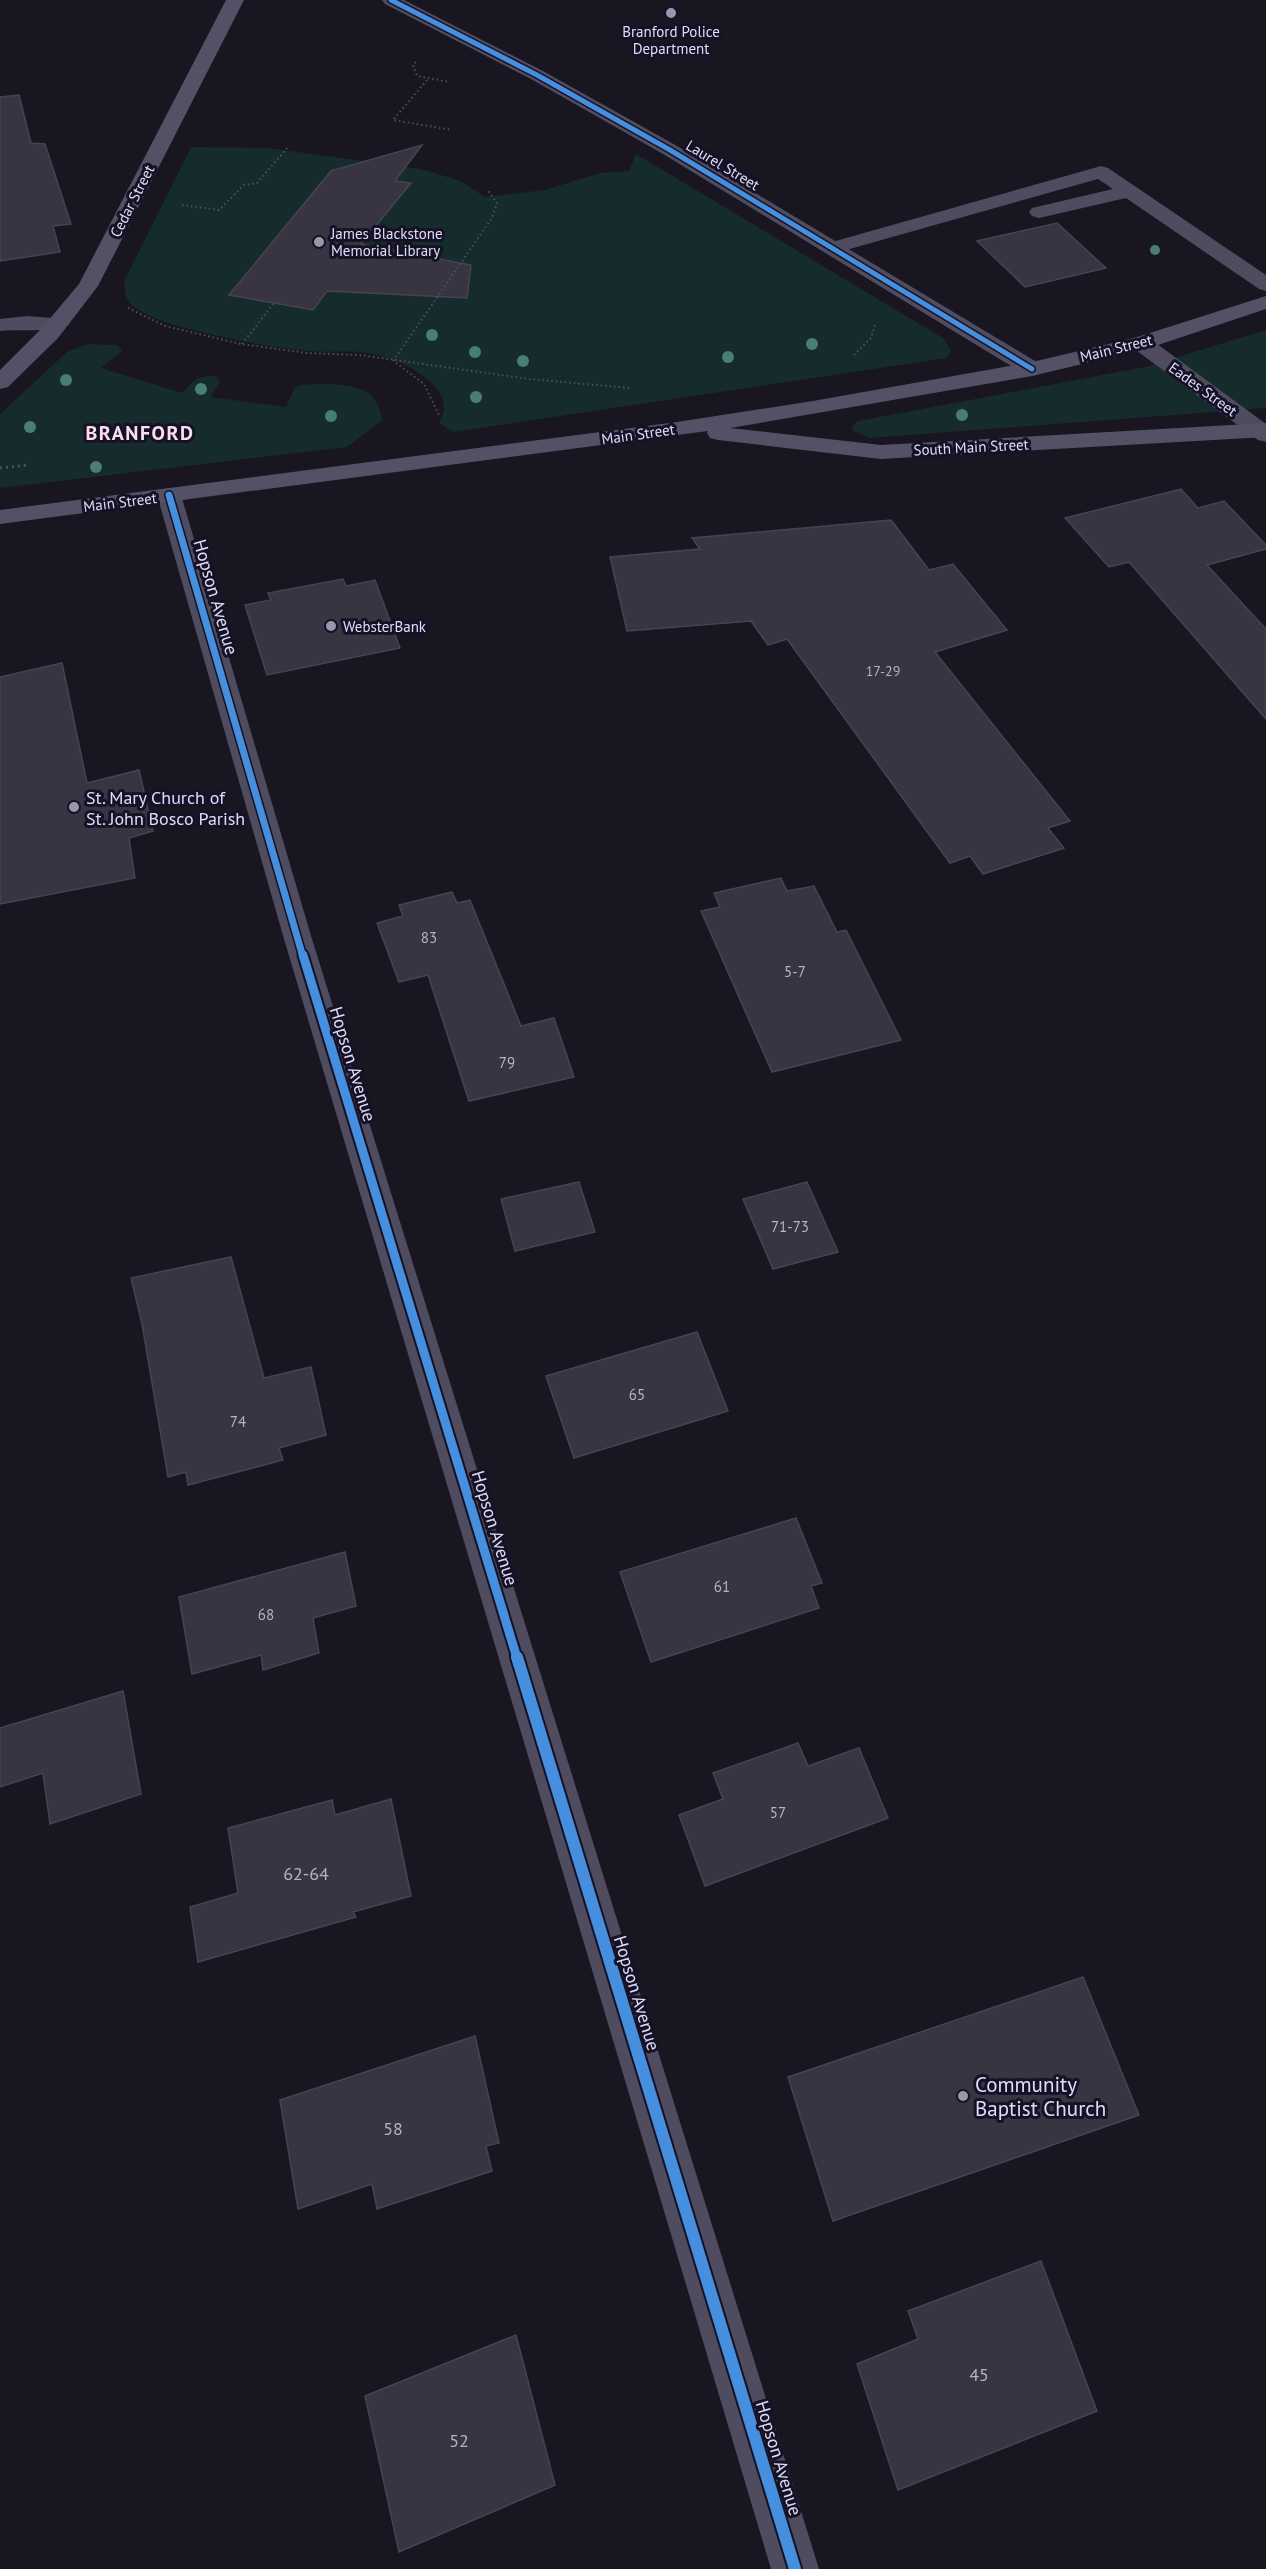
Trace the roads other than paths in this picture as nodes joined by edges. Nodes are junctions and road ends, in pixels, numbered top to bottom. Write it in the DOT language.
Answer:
graph roads {
  1 [pos="235,0"];
  2 [pos="391,0"];
  3 [pos="1129,191"];
  4 [pos="1039,212"];
  5 [pos="929,219"];
  6 [pos="981,226"];
  7 [pos="832,248"];
  8 [pos="1266,285"];
  9 [pos="1266,302"];
  10 [pos="59,323"];
  11 [pos="0,325"];
  12 [pos="1141,343"];
  13 [pos="1032,369"];
  14 [pos="0,382"];
  15 [pos="677,429"];
  16 [pos="1264,432"];
  17 [pos="169,495"];
  18 [pos="0,517"];
  19 [pos="795,2569"];
  1 -- 10 [label="street, Cedar Street"];
  2 -- 7 [label="street, Laurel Street"];
  3 -- 4 [label="street"];
  3 -- 5 [label="street"];
  3 -- 8 [label="street"];
  5 -- 6 [label="street"];
  5 -- 7 [label="street"];
  7 -- 13 [label="street, Laurel Street"];
  9 -- 12 [label="street, Main Street"];
  10 -- 11 [label="street"];
  10 -- 14 [label="street, Cedar Street"];
  12 -- 13 [label="street, Main Street"];
  12 -- 16 [label="street, Eades Street"];
  13 -- 15 [label="street, Main Street"];
  15 -- 16 [label="street, South Main Street"];
  15 -- 17 [label="street, Main Street"];
  17 -- 18 [label="street, Main Street"];
  17 -- 19 [label="street, Hopson Avenue"];
}
